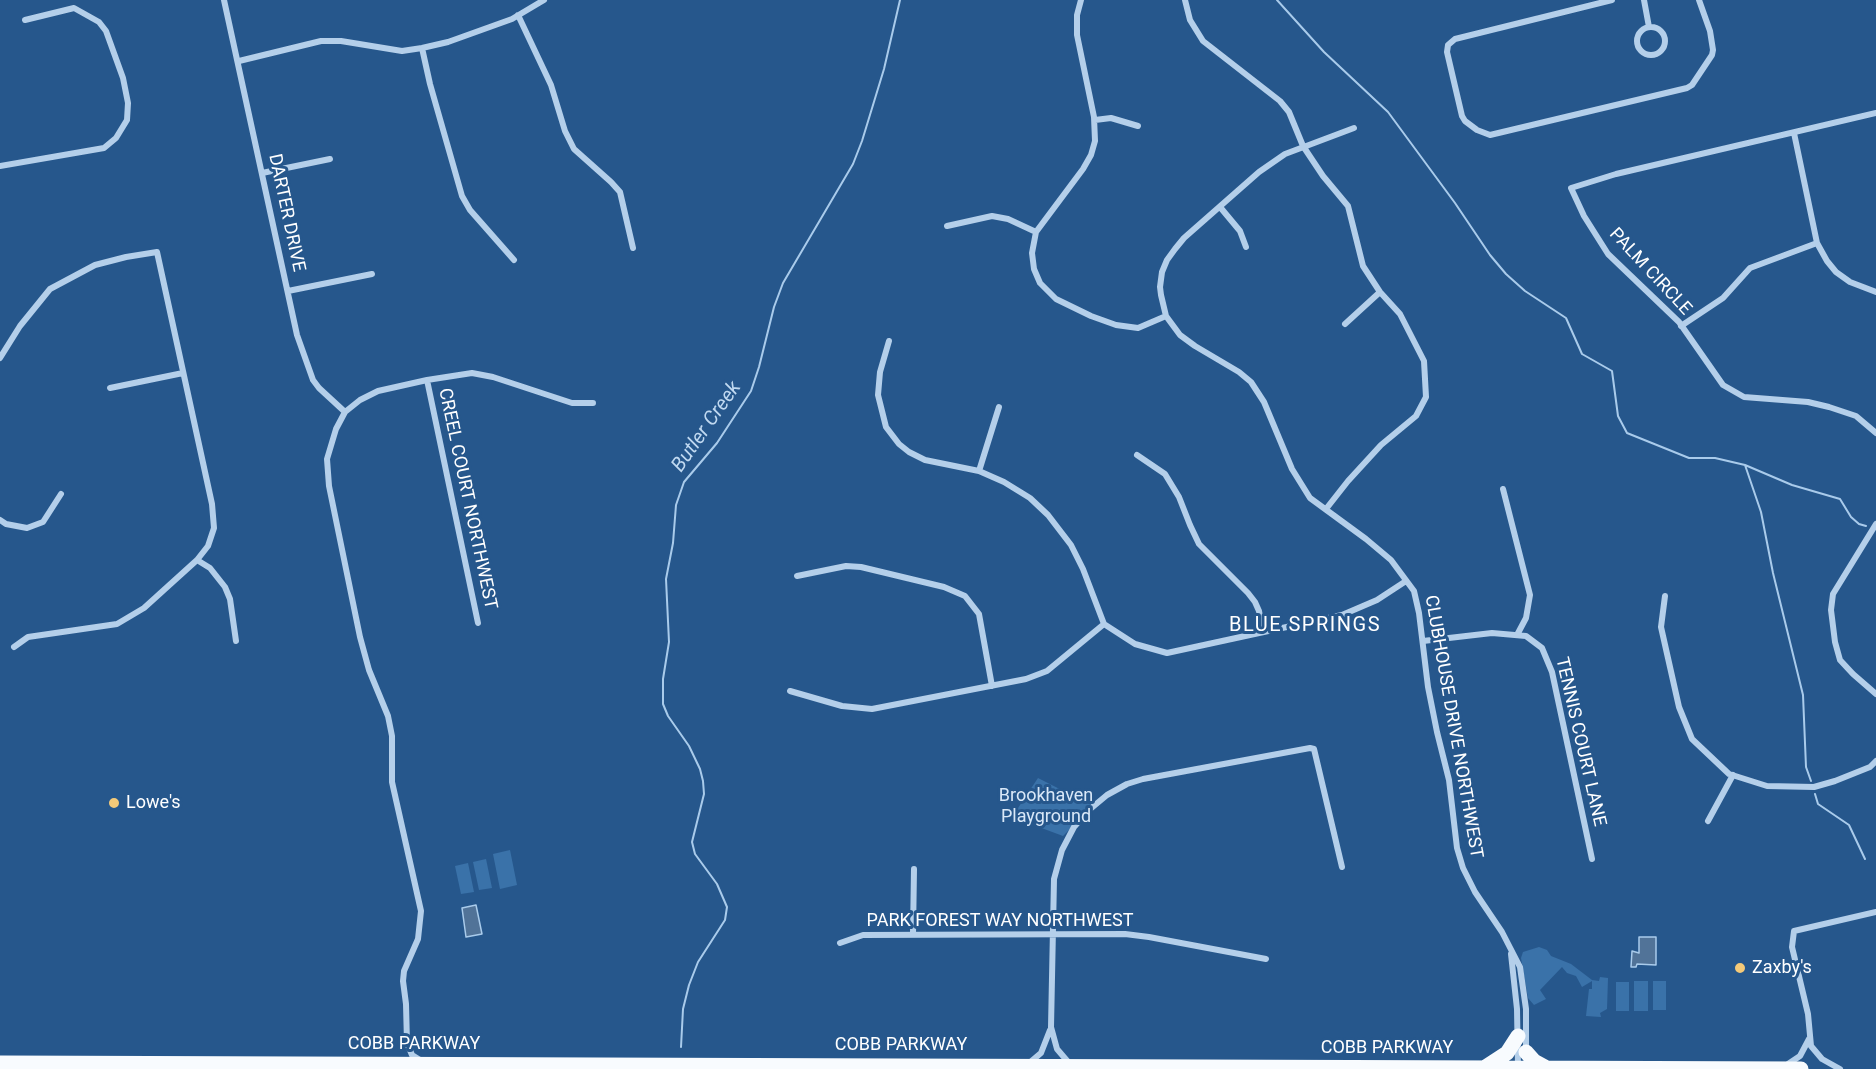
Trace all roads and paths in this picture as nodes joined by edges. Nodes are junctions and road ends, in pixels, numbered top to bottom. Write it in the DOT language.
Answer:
graph roads {
  1 [pos="544,0"];
  2 [pos="1081,0"];
  3 [pos="1185,0"];
  4 [pos="1612,0"];
  5 [pos="1644,0"];
  6 [pos="1700,0"];
  7 [pos="224,3"];
  8 [pos="518,15"];
  9 [pos="25,20"];
  10 [pos="1649,27"];
  11 [pos="422,48"];
  12 [pos="239,61"];
  13 [pos="1876,113"];
  14 [pos="1095,120"];
  15 [pos="1138,126"];
  16 [pos="1354,128"];
  17 [pos="1794,133"];
  18 [pos="1303,146"];
  19 [pos="330,159"];
  20 [pos="0,166"];
  21 [pos="262,173"];
  22 [pos="1220,207"];
  23 [pos="947,226"];
  24 [pos="1036,232"];
  25 [pos="1817,243"];
  26 [pos="1246,247"];
  27 [pos="633,248"];
  28 [pos="514,260"];
  29 [pos="372,274"];
  30 [pos="288,291"];
  31 [pos="1380,292"];
  32 [pos="1876,292"];
  33 [pos="1166,316"];
  34 [pos="1345,324"];
  35 [pos="1682,326"];
  36 [pos="889,340"];
  37 [pos="0,358"];
  38 [pos="183,373"];
  39 [pos="427,380"];
  40 [pos="110,388"];
  41 [pos="593,403"];
  42 [pos="999,407"];
  43 [pos="345,412"];
  44 [pos="1876,433"];
  45 [pos="1137,455"];
  46 [pos="978,471"];
  47 [pos="1503,489"];
  48 [pos="61,494"];
  49 [pos="1326,509"];
  50 [pos="0,520"];
  51 [pos="1876,524"];
  52 [pos="197,560"];
  53 [pos="797,576"];
  54 [pos="1406,581"];
  55 [pos="1665,596"];
  56 [pos="478,623"];
  57 [pos="1104,624"];
  58 [pos="1263,632"];
  59 [pos="1517,635"];
  60 [pos="236,641"];
  61 [pos="1423,641"];
  62 [pos="14,647"];
  63 [pos="992,686"];
  64 [pos="790,691"];
  65 [pos="1876,694"];
  66 [pos="1876,760"];
  67 [pos="1733,775"];
  68 [pos="1708,821"];
  69 [pos="1592,859"];
  70 [pos="1342,867"];
  71 [pos="914,869"];
  72 [pos="1876,912"];
  73 [pos="913,934"];
  74 [pos="1052,934"];
  75 [pos="840,943"];
  76 [pos="1511,951"];
  77 [pos="1266,959"];
  78 [pos="1051,1027"];
  79 [pos="1518,1036"];
  80 [pos="1809,1038"];
  81 [pos="0,1063"];
  82 [pos="425,1064"];
  83 [pos="1523,1065"];
  84 [pos="1025,1066"];
  85 [pos="1074,1066"];
  86 [pos="1484,1068"];
  87 [pos="1548,1068"];
  88 [pos="1661,1069"];
  89 [pos="1777,1069"];
  90 [pos="1801,1069"];
  91 [pos="1840,1069"];
  1 -- 8 [label="street"];
  2 -- 14 [label="street"];
  3 -- 18 [label="street"];
  4 -- 6 [label="street"];
  5 -- 10 [label="street"];
  7 -- 12 [label="street, DARTER DRIVE"];
  8 -- 11 [label="street"];
  8 -- 27 [label="street"];
  9 -- 20 [label="street"];
  10 -- 10 [label="street"];
  11 -- 12 [label="street"];
  11 -- 28 [label="street"];
  12 -- 21 [label="street, DARTER DRIVE"];
  13 -- 17 [label="street"];
  14 -- 15 [label="street"];
  14 -- 24 [label="street"];
  16 -- 18 [label="street, CLUBHOUSE DRIVE NORTHWEST"];
  17 -- 25 [label="street"];
  17 -- 35 [label="street, PALM CIRCLE"];
  18 -- 22 [label="street, CLUBHOUSE DRIVE NORTHWEST"];
  18 -- 31 [label="street"];
  19 -- 21 [label="street"];
  21 -- 30 [label="street, DARTER DRIVE"];
  22 -- 26 [label="street"];
  22 -- 33 [label="street, CLUBHOUSE DRIVE NORTHWEST"];
  23 -- 24 [label="street"];
  24 -- 33 [label="street"];
  25 -- 32 [label="street"];
  25 -- 35 [label="street"];
  29 -- 30 [label="street"];
  30 -- 43 [label="street, DARTER DRIVE"];
  31 -- 34 [label="street"];
  31 -- 49 [label="street"];
  33 -- 49 [label="street, CLUBHOUSE DRIVE NORTHWEST"];
  35 -- 44 [label="street, PALM CIRCLE"];
  36 -- 46 [label="street"];
  37 -- 38 [label="street"];
  38 -- 40 [label="street"];
  38 -- 52 [label="street"];
  39 -- 41 [label="street"];
  39 -- 43 [label="street"];
  39 -- 56 [label="street, CREEL COURT NORTHWEST"];
  42 -- 46 [label="street"];
  43 -- 82 [label="street"];
  45 -- 58 [label="street"];
  46 -- 57 [label="street"];
  47 -- 59 [label="street"];
  48 -- 50 [label="street"];
  49 -- 54 [label="street, CLUBHOUSE DRIVE NORTHWEST"];
  51 -- 65 [label="street"];
  52 -- 60 [label="street"];
  52 -- 62 [label="street"];
  53 -- 63 [label="street"];
  54 -- 58 [label="street"];
  54 -- 61 [label="street, CLUBHOUSE DRIVE NORTHWEST"];
  55 -- 67 [label="street"];
  57 -- 58 [label="street"];
  57 -- 63 [label="street"];
  59 -- 61 [label="street, TENNIS COURT LANE"];
  59 -- 69 [label="street, TENNIS COURT LANE"];
  61 -- 76 [label="street, CLUBHOUSE DRIVE NORTHWEST"];
  63 -- 64 [label="street"];
  66 -- 67 [label="street"];
  67 -- 68 [label="street"];
  70 -- 74 [label="street"];
  71 -- 73 [label="street"];
  72 -- 80 [label="street"];
  73 -- 74 [label="street, PARK FOREST WAY NORTHWEST"];
  73 -- 75 [label="street, PARK FOREST WAY NORTHWEST"];
  74 -- 77 [label="street, PARK FOREST WAY NORTHWEST"];
  74 -- 78 [label="street"];
  76 -- 79 [label="street, CLUBHOUSE DRIVE NORTHWEST"];
  76 -- 83 [label="street, CLUBHOUSE DRIVE NORTHWEST"];
  78 -- 84 [label="street"];
  78 -- 85 [label="street"];
  79 -- 83 [label="street, CLUBHOUSE DRIVE NORTHWEST"];
  79 -- 86 [label="main road"];
  80 -- 89 [label="street"];
  80 -- 91 [label="street"];
  81 -- 82 [label="main road, COBB PARKWAY"];
  82 -- 84 [label="main road, COBB PARKWAY"];
  83 -- 86 [label="main road, COBB PARKWAY"];
  83 -- 87 [label="main road, COBB PARKWAY"];
  84 -- 85 [label="main road, COBB PARKWAY"];
  85 -- 86 [label="main road, COBB PARKWAY"];
  87 -- 88 [label="main road, COBB PARKWAY"];
  88 -- 89 [label="main road, COBB PARKWAY"];
  89 -- 90 [label="main road, COBB PARKWAY"];
}
